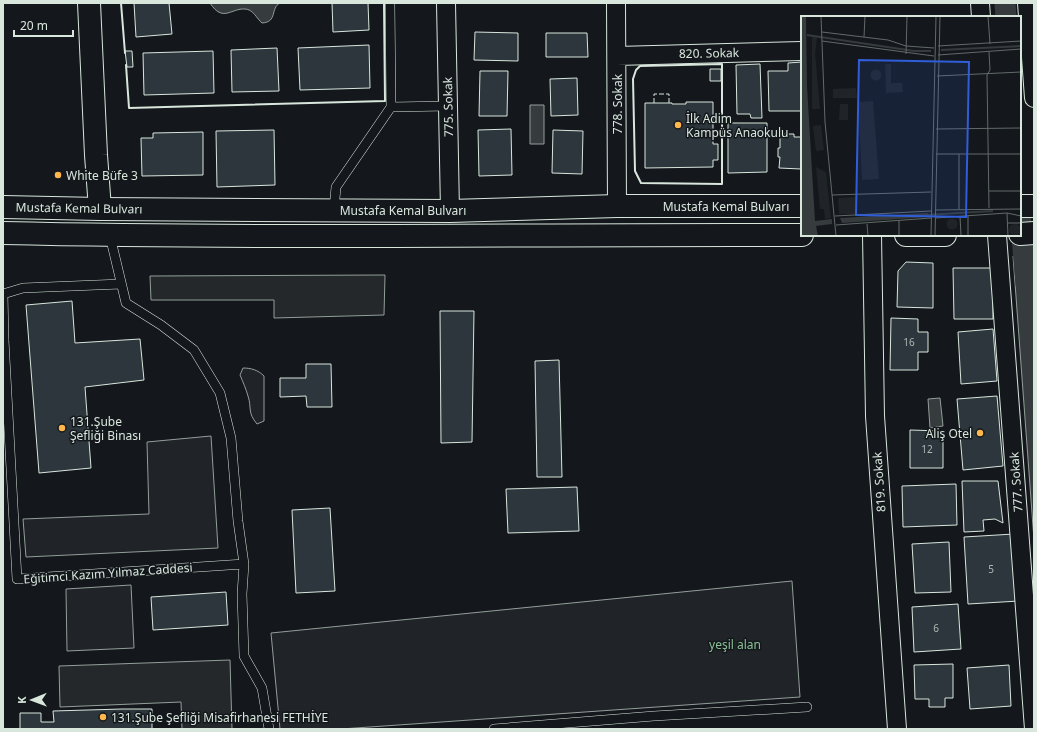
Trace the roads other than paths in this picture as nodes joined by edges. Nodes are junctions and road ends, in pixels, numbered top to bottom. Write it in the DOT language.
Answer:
graph roads {
  1 [pos="89,3"];
  2 [pos="390,3"];
  3 [pos="446,3"];
  4 [pos="616,3"];
  5 [pos="980,3"];
  6 [pos="1027,3"];
  7 [pos="981,16"];
  8 [pos="1032,36"];
  9 [pos="801,51"];
  10 [pos="617,56"];
  11 [pos="1034,98"];
  12 [pos="448,106"];
  13 [pos="391,107"];
  14 [pos="617,206"];
  15 [pos="801,206"];
  16 [pos="1021,206"];
  17 [pos="1034,206"];
  18 [pos="3,207"];
  19 [pos="100,209"];
  20 [pos="334,210"];
  21 [pos="450,211"];
  22 [pos="3,233"];
  23 [pos="1034,233"];
  24 [pos="1021,234"];
  25 [pos="801,235"];
  26 [pos="110,236"];
  27 [pos="872,236"];
  28 [pos="997,236"];
  29 [pos="121,284"];
  30 [pos="244,564"];
  31 [pos="807,707"];
  32 [pos="269,729"];
  33 [pos="494,729"];
  34 [pos="897,729"];
  35 [pos="1034,729"];
  1 -- 19 [label="main road"];
  2 -- 13 [label="lane"];
  3 -- 12 [label="street, 775. Sokak"];
  4 -- 10 [label="street, 778. Sokak"];
  5 -- 7 [label="street"];
  6 -- 8 [label="street"];
  8 -- 11 [label="street"];
  9 -- 10 [label="street, 820. Sokak"];
  10 -- 14 [label="street, 778. Sokak"];
  12 -- 13 [label="lane"];
  12 -- 21 [label="street, 775. Sokak"];
  13 -- 20 [label="lane"];
  14 -- 15 [label="main road, Mustafa Kemal Bulvarı"];
  14 -- 21 [label="main road, Mustafa Kemal Bulvarı"];
  16 -- 17 [label="main road"];
  18 -- 19 [label="main road, Mustafa Kemal Bulvarı"];
  19 -- 20 [label="main road, Mustafa Kemal Bulvarı"];
  20 -- 21 [label="main road, Mustafa Kemal Bulvarı"];
  22 -- 26 [label="main road"];
  23 -- 24 [label="main road"];
  25 -- 26 [label="main road"];
  26 -- 29 [label="lane"];
  27 -- 34 [label="street, 819. Sokak"];
  28 -- 35 [label="street, 777. Sokak"];
  29 -- 30 [label="lane"];
  29 -- 30 [label="lane, Eğitimci Kazım Yılmaz Caddesi"];
  30 -- 32 [label="lane"];
  31 -- 33 [label="lane"];
}
